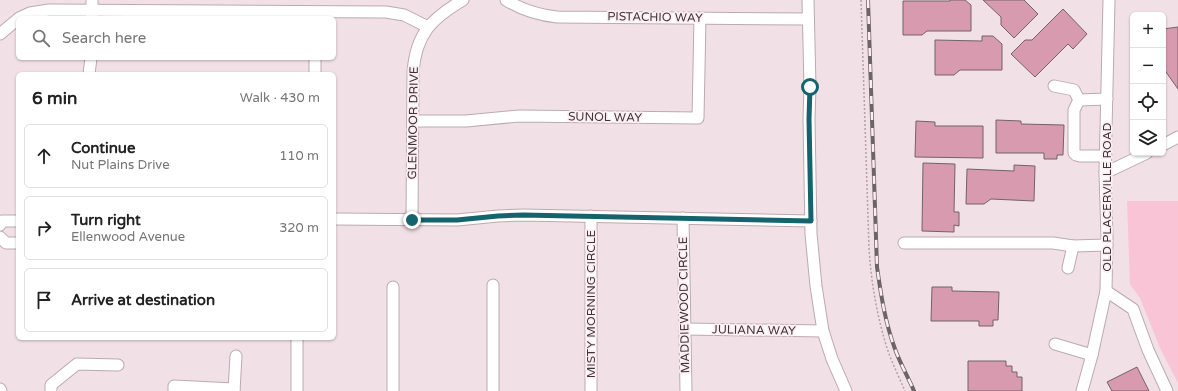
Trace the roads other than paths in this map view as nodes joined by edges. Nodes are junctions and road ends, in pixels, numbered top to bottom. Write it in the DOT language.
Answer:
graph roads {
  1 [pos="463,0"];
  2 [pos="506,0"];
  3 [pos="808,0"];
  4 [pos="1109,0"];
  5 [pos="92,9"];
  6 [pos="315,15"];
  7 [pos="23,16"];
  8 [pos="700,18"];
  9 [pos="808,19"];
  10 [pos="16,21"];
  11 [pos="428,27"];
  12 [pos="0,34"];
  13 [pos="91,60"];
  14 [pos="315,60"];
  15 [pos="89,72"];
  16 [pos="315,72"];
  17 [pos="1054,86"];
  18 [pos="1107,99"];
  19 [pos="1079,100"];
  20 [pos="413,121"];
  21 [pos="1178,137"];
  22 [pos="1166,143"];
  23 [pos="1106,156"];
  24 [pos="1142,156"];
  25 [pos="1106,173"];
  26 [pos="0,216"];
  27 [pos="16,216"];
  28 [pos="591,216"];
  29 [pos="683,218"];
  30 [pos="336,219"];
  31 [pos="412,220"];
  32 [pos="16,221"];
  33 [pos="811,221"];
  34 [pos="0,225"];
  35 [pos="0,237"];
  36 [pos="16,242"];
  37 [pos="904,242"];
  38 [pos="1107,245"];
  39 [pos="1073,246"];
  40 [pos="1068,268"];
  41 [pos="493,285"];
  42 [pos="393,288"];
  43 [pos="1106,291"];
  44 [pos="685,329"];
  45 [pos="823,330"];
  46 [pos="297,340"];
  47 [pos="1055,344"];
  48 [pos="1092,355"];
  49 [pos="236,356"];
  50 [pos="118,364"];
  51 [pos="234,390"];
  52 [pos="51,391"];
  53 [pos="174,391"];
  54 [pos="297,391"];
  55 [pos="393,391"];
  56 [pos="493,391"];
  57 [pos="591,391"];
  58 [pos="686,391"];
  59 [pos="846,391"];
  60 [pos="1082,391"];
  61 [pos="1167,391"];
  1 -- 11 [label="street, GLENMOOR DRIVE"];
  2 -- 8 [label="street, PISTACHIO WAY"];
  3 -- 9 [label="street"];
  4 -- 18 [label="street, OLD PLACERVILLE ROAD"];
  5 -- 6 [label="street"];
  5 -- 7 [label="street"];
  6 -- 11 [label="street"];
  8 -- 9 [label="street, PISTACHIO WAY"];
  8 -- 20 [label="street, SUNOL WAY"];
  9 -- 33 [label="street"];
  10 -- 12 [label="street"];
  11 -- 20 [label="street, GLENMOOR DRIVE"];
  13 -- 15 [label="street"];
  14 -- 16 [label="street"];
  17 -- 19 [label="street"];
  18 -- 19 [label="street"];
  18 -- 23 [label="street, OLD PLACERVILLE ROAD"];
  19 -- 23 [label="street"];
  20 -- 31 [label="street, GLENMOOR DRIVE"];
  21 -- 22 [label="street"];
  23 -- 25 [label="street, OLD PLACERVILLE ROAD"];
  24 -- 25 [label="street"];
  25 -- 38 [label="street, OLD PLACERVILLE ROAD"];
  26 -- 27 [label="street"];
  28 -- 29 [label="street"];
  28 -- 31 [label="street"];
  28 -- 57 [label="street, MISTY MORNING CIRCLE"];
  29 -- 33 [label="street"];
  29 -- 44 [label="street, MADDIEWOOD CIRCLE"];
  30 -- 31 [label="street"];
  32 -- 34 [label="street"];
  33 -- 45 [label="street"];
  35 -- 36 [label="street"];
  37 -- 39 [label="street"];
  38 -- 39 [label="street"];
  38 -- 43 [label="street, OLD PLACERVILLE ROAD"];
  39 -- 40 [label="street"];
  41 -- 56 [label="street"];
  42 -- 55 [label="street"];
  43 -- 48 [label="street, OLD PLACERVILLE ROAD"];
  43 -- 61 [label="street"];
  44 -- 45 [label="street, JULIANA WAY"];
  44 -- 58 [label="street, MADDIEWOOD CIRCLE"];
  45 -- 59 [label="street"];
  46 -- 54 [label="street"];
  47 -- 48 [label="street"];
  48 -- 60 [label="street, OLD PLACERVILLE ROAD"];
  49 -- 51 [label="street"];
  50 -- 52 [label="street"];
  51 -- 53 [label="street"];
}
